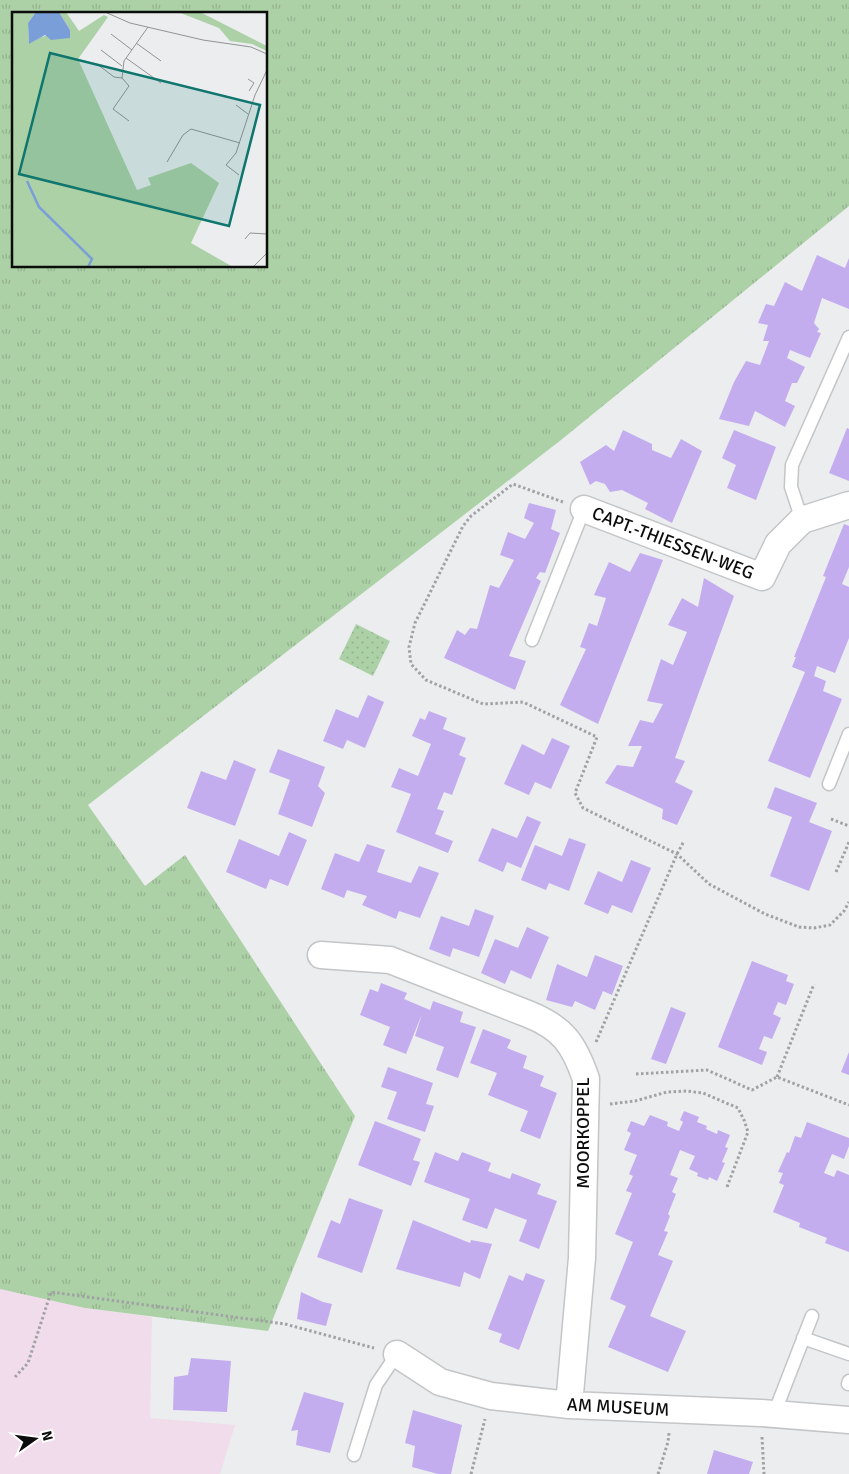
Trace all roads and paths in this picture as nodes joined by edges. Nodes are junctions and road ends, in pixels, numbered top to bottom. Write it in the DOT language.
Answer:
graph roads {
  1 [pos="849,337"];
  2 [pos="849,505"];
  3 [pos="584,509"];
  4 [pos="802,520"];
  5 [pos="532,640"];
  6 [pos="849,734"];
  7 [pos="829,784"];
  8 [pos="831,818"];
  9 [pos="849,826"];
  10 [pos="684,841"];
  11 [pos="849,842"];
  12 [pos="677,854"];
  13 [pos="836,872"];
  14 [pos="849,902"];
  15 [pos="321,955"];
  16 [pos="814,984"];
  17 [pos="578,1057"];
  18 [pos="636,1074"];
  19 [pos="777,1077"];
  20 [pos="849,1106"];
  21 [pos="585,1107"];
  22 [pos="727,1188"];
  23 [pos="812,1316"];
  24 [pos="803,1338"];
  25 [pos="397,1354"];
  26 [pos="849,1354"];
  27 [pos="15,1377"];
  28 [pos="491,1396"];
  29 [pos="569,1405"];
  30 [pos="669,1410"];
  31 [pos="768,1414"];
  32 [pos="849,1420"];
  33 [pos="354,1455"];
  34 [pos="471,1474"];
  35 [pos="658,1474"];
  36 [pos="764,1474"];
  1 -- 4 [label="lane"];
  2 -- 4 [label="street, CAPT.-THIESSEN-WEG"];
  3 -- 4 [label="street, CAPT.-THIESSEN-WEG"];
  3 -- 5 [label="lane"];
  3 -- 12 [label="path"];
  6 -- 7 [label="lane"];
  8 -- 9 [label="path"];
  10 -- 12 [label="path"];
  11 -- 13 [label="path"];
  12 -- 14 [label="path"];
  12 -- 17 [label="path"];
  15 -- 17 [label="street, MOORKOPPEL"];
  16 -- 19 [label="path"];
  17 -- 21 [label="street, MOORKOPPEL"];
  18 -- 19 [label="path"];
  19 -- 20 [label="path"];
  21 -- 22 [label="path"];
  21 -- 29 [label="street, MOORKOPPEL"];
  23 -- 24 [label="lane"];
  24 -- 26 [label="lane"];
  24 -- 31 [label="lane"];
  25 -- 27 [label="path"];
  25 -- 28 [label="street, AM MUSEUM"];
  25 -- 33 [label="lane"];
  28 -- 29 [label="street, AM MUSEUM"];
  28 -- 34 [label="path"];
  29 -- 30 [label="street, AM MUSEUM"];
  30 -- 31 [label="street, AM MUSEUM"];
  30 -- 35 [label="path"];
  31 -- 32 [label="street, AM MUSEUM"];
  31 -- 36 [label="path"];
}
